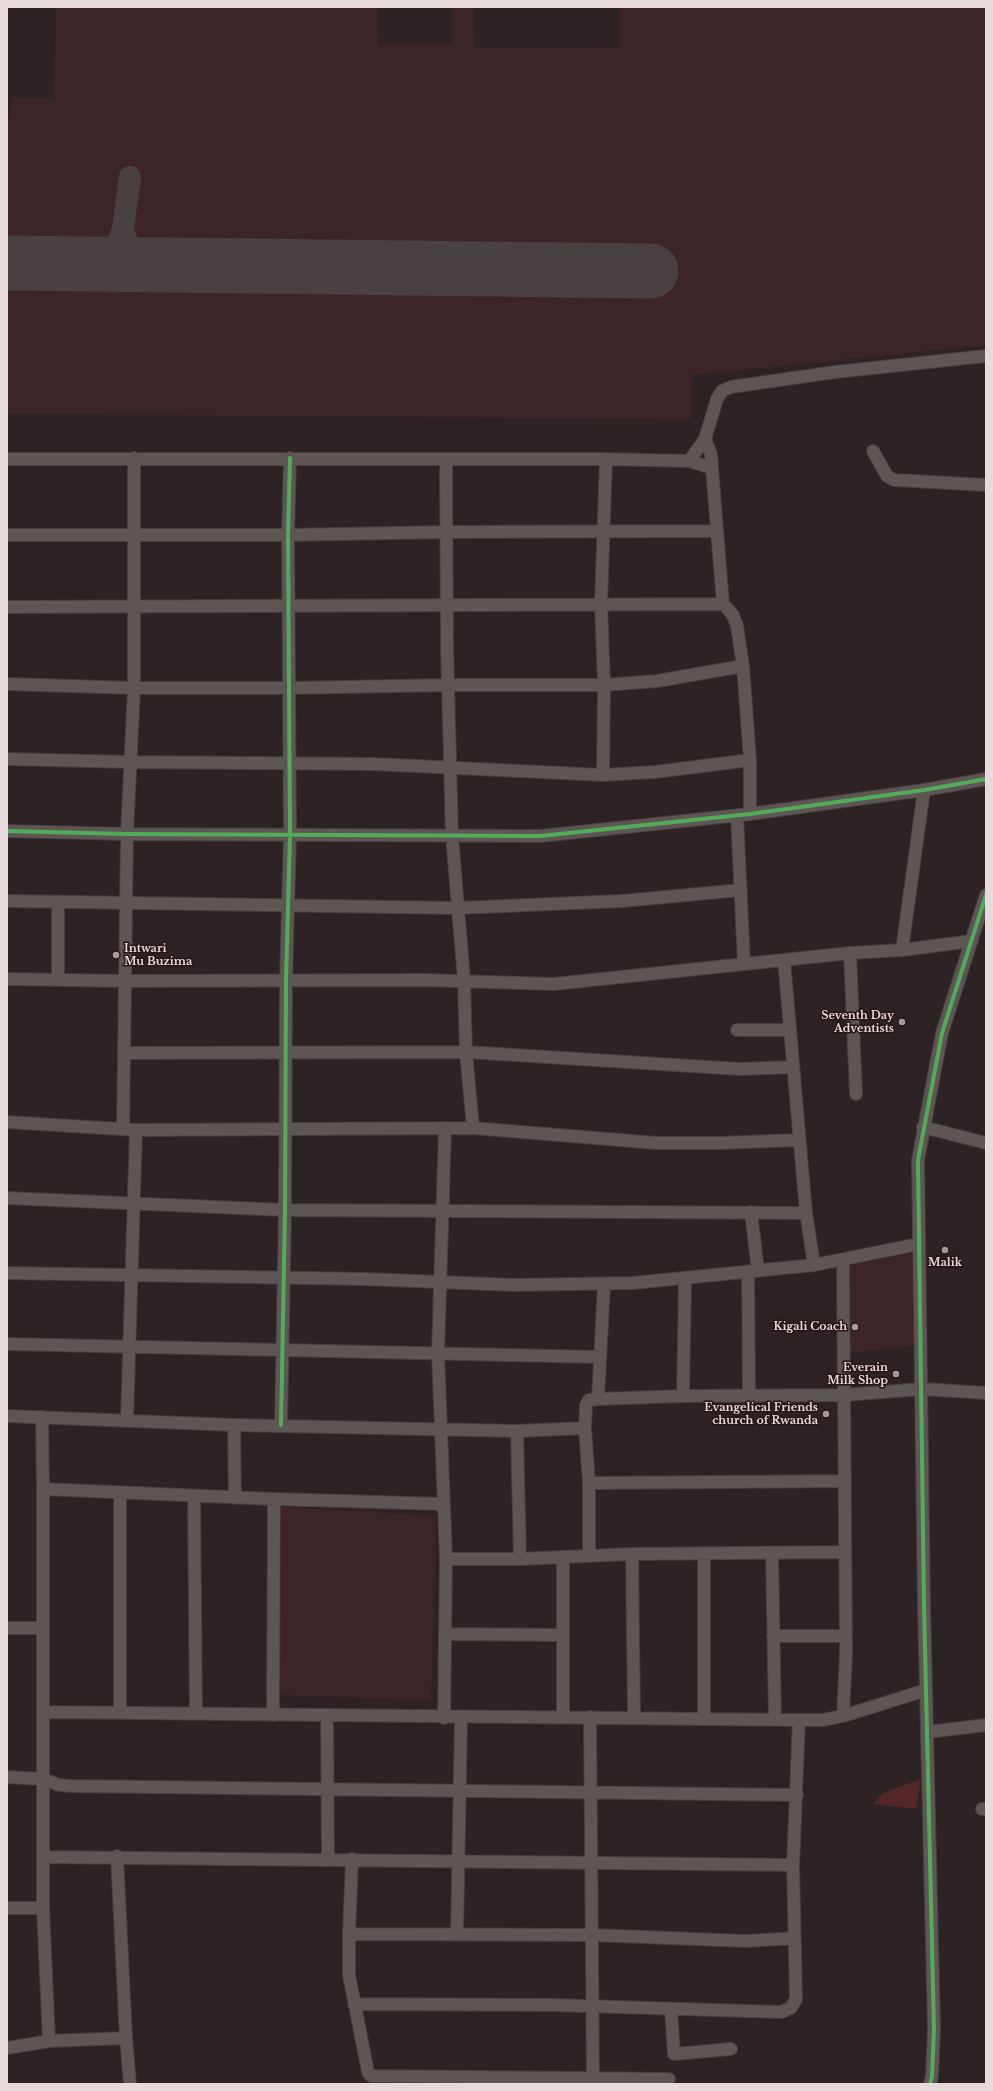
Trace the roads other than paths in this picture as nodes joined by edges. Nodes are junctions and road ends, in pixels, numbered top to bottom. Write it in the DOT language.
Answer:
graph roads {
  1 [pos="986,356"];
  2 [pos="705,439"];
  3 [pos="873,451"];
  4 [pos="134,458"];
  5 [pos="290,458"];
  6 [pos="7,459"];
  7 [pos="446,459"];
  8 [pos="606,459"];
  9 [pos="689,461"];
  10 [pos="712,468"];
  11 [pos="986,485"];
  12 [pos="716,531"];
  13 [pos="446,532"];
  14 [pos="604,532"];
  15 [pos="134,534"];
  16 [pos="7,535"];
  17 [pos="288,535"];
  18 [pos="601,603"];
  19 [pos="723,604"];
  20 [pos="290,606"];
  21 [pos="446,606"];
  22 [pos="7,607"];
  23 [pos="134,608"];
  24 [pos="743,666"];
  25 [pos="7,684"];
  26 [pos="449,685"];
  27 [pos="604,685"];
  28 [pos="134,688"];
  29 [pos="289,688"];
  30 [pos="7,759"];
  31 [pos="750,760"];
  32 [pos="130,762"];
  33 [pos="290,762"];
  34 [pos="450,768"];
  35 [pos="603,775"];
  36 [pos="986,779"];
  37 [pos="924,790"];
  38 [pos="750,814"];
  39 [pos="737,815"];
  40 [pos="7,831"];
  41 [pos="127,834"];
  42 [pos="290,834"];
  43 [pos="452,836"];
  44 [pos="741,890"];
  45 [pos="986,895"];
  46 [pos="7,901"];
  47 [pos="58,902"];
  48 [pos="127,903"];
  49 [pos="288,906"];
  50 [pos="458,908"];
  51 [pos="972,941"];
  52 [pos="902,950"];
  53 [pos="850,953"];
  54 [pos="784,960"];
  55 [pos="744,964"];
  56 [pos="7,979"];
  57 [pos="58,980"];
  58 [pos="464,980"];
  59 [pos="125,981"];
  60 [pos="286,981"];
  61 [pos="737,1030"];
  62 [pos="790,1030"];
  63 [pos="124,1052"];
  64 [pos="286,1052"];
  65 [pos="466,1052"];
  66 [pos="793,1067"];
  67 [pos="856,1094"];
  68 [pos="7,1122"];
  69 [pos="923,1127"];
  70 [pos="123,1128"];
  71 [pos="286,1128"];
  72 [pos="445,1128"];
  73 [pos="473,1128"];
  74 [pos="136,1130"];
  75 [pos="800,1140"];
  76 [pos="986,1143"];
  77 [pos="7,1198"];
  78 [pos="134,1203"];
  79 [pos="285,1210"];
  80 [pos="442,1212"];
  81 [pos="751,1212"];
  82 [pos="806,1213"];
  83 [pos="919,1244"];
  84 [pos="843,1260"];
  85 [pos="814,1265"];
  86 [pos="753,1271"];
  87 [pos="7,1273"];
  88 [pos="132,1275"];
  89 [pos="284,1278"];
  90 [pos="685,1279"];
  91 [pos="441,1282"];
  92 [pos="604,1284"];
  93 [pos="7,1344"];
  94 [pos="129,1347"];
  95 [pos="283,1350"];
  96 [pos="438,1353"];
  97 [pos="600,1357"];
  98 [pos="922,1388"];
  99 [pos="986,1393"];
  100 [pos="845,1395"];
  101 [pos="683,1396"];
  102 [pos="749,1396"];
  103 [pos="598,1398"];
  104 [pos="7,1416"];
  105 [pos="42,1417"];
  106 [pos="126,1420"];
  107 [pos="234,1425"];
  108 [pos="281,1425"];
  109 [pos="440,1428"];
  110 [pos="585,1428"];
  111 [pos="517,1431"];
  112 [pos="845,1481"];
  113 [pos="589,1483"];
  114 [pos="44,1489"];
  115 [pos="120,1493"];
  116 [pos="194,1496"];
  117 [pos="235,1498"];
  118 [pos="274,1499"];
  119 [pos="444,1504"];
  120 [pos="844,1552"];
  121 [pos="704,1553"];
  122 [pos="772,1553"];
  123 [pos="632,1554"];
  124 [pos="589,1555"];
  125 [pos="563,1557"];
  126 [pos="446,1559"];
  127 [pos="520,1559"];
  128 [pos="7,1628"];
  129 [pos="43,1628"];
  130 [pos="446,1634"];
  131 [pos="563,1635"];
  132 [pos="773,1636"];
  133 [pos="845,1636"];
  134 [pos="926,1690"];
  135 [pos="43,1712"];
  136 [pos="120,1713"];
  137 [pos="196,1714"];
  138 [pos="273,1715"];
  139 [pos="327,1716"];
  140 [pos="843,1716"];
  141 [pos="590,1717"];
  142 [pos="634,1717"];
  143 [pos="444,1718"];
  144 [pos="461,1718"];
  145 [pos="563,1718"];
  146 [pos="704,1719"];
  147 [pos="775,1719"];
  148 [pos="799,1720"];
  149 [pos="986,1725"];
  150 [pos="928,1732"];
  151 [pos="7,1777"];
  152 [pos="43,1779"];
  153 [pos="328,1790"];
  154 [pos="461,1790"];
  155 [pos="592,1791"];
  156 [pos="797,1794"];
  157 [pos="117,1856"];
  158 [pos="43,1857"];
  159 [pos="328,1859"];
  160 [pos="352,1859"];
  161 [pos="458,1861"];
  162 [pos="591,1861"];
  163 [pos="793,1865"];
  164 [pos="7,1908"];
  165 [pos="43,1908"];
  166 [pos="349,1934"];
  167 [pos="457,1934"];
  168 [pos="592,1935"];
  169 [pos="795,1938"];
  170 [pos="354,2004"];
  171 [pos="592,2006"];
  172 [pos="671,2009"];
  173 [pos="126,2038"];
  174 [pos="49,2042"];
  175 [pos="7,2048"];
  176 [pos="731,2048"];
  177 [pos="593,2078"];
  178 [pos="669,2079"];
  179 [pos="130,2084"];
  180 [pos="930,2084"];
  1 -- 2 [label="street"];
  2 -- 9 [label="street"];
  2 -- 10 [label="street"];
  3 -- 11 [label="street"];
  4 -- 5 [label="street"];
  4 -- 6 [label="street"];
  4 -- 15 [label="street"];
  5 -- 7 [label="street"];
  5 -- 17 [label="street"];
  7 -- 8 [label="street"];
  7 -- 13 [label="street"];
  8 -- 9 [label="street"];
  8 -- 14 [label="street"];
  9 -- 10 [label="street"];
  10 -- 12 [label="street"];
  12 -- 14 [label="street"];
  12 -- 19 [label="street"];
  13 -- 14 [label="street"];
  13 -- 17 [label="street"];
  13 -- 21 [label="street"];
  14 -- 18 [label="street"];
  15 -- 16 [label="street"];
  15 -- 17 [label="street"];
  15 -- 23 [label="street"];
  17 -- 20 [label="street"];
  18 -- 19 [label="street"];
  18 -- 21 [label="street"];
  18 -- 27 [label="street"];
  19 -- 24 [label="street"];
  20 -- 21 [label="street"];
  20 -- 23 [label="street"];
  20 -- 29 [label="street"];
  21 -- 26 [label="street"];
  22 -- 23 [label="street"];
  23 -- 28 [label="street"];
  24 -- 27 [label="street"];
  24 -- 31 [label="street"];
  25 -- 28 [label="street"];
  26 -- 27 [label="street"];
  26 -- 29 [label="street"];
  26 -- 34 [label="street"];
  27 -- 35 [label="street"];
  28 -- 29 [label="street"];
  28 -- 32 [label="street"];
  29 -- 33 [label="street"];
  30 -- 32 [label="street"];
  31 -- 35 [label="street"];
  31 -- 38 [label="street"];
  32 -- 33 [label="street"];
  32 -- 41 [label="street"];
  33 -- 34 [label="street"];
  33 -- 42 [label="street"];
  34 -- 35 [label="street"];
  34 -- 43 [label="street"];
  36 -- 37 [label="street"];
  37 -- 38 [label="street"];
  37 -- 52 [label="street"];
  38 -- 39 [label="street"];
  39 -- 43 [label="street"];
  39 -- 44 [label="street"];
  40 -- 41 [label="street"];
  41 -- 42 [label="street"];
  41 -- 48 [label="street"];
  42 -- 43 [label="street"];
  42 -- 49 [label="street"];
  43 -- 50 [label="street"];
  44 -- 50 [label="street"];
  44 -- 55 [label="street"];
  45 -- 51 [label="street"];
  46 -- 47 [label="street"];
  47 -- 48 [label="street"];
  47 -- 57 [label="street"];
  48 -- 49 [label="street"];
  48 -- 59 [label="street"];
  49 -- 50 [label="street"];
  49 -- 60 [label="street"];
  50 -- 58 [label="street"];
  51 -- 52 [label="street"];
  51 -- 69 [label="street"];
  52 -- 53 [label="street"];
  53 -- 54 [label="street"];
  53 -- 67 [label="street"];
  54 -- 55 [label="street"];
  54 -- 62 [label="street"];
  55 -- 58 [label="street"];
  56 -- 57 [label="street"];
  57 -- 59 [label="street"];
  58 -- 60 [label="street"];
  58 -- 65 [label="street"];
  59 -- 60 [label="street"];
  59 -- 63 [label="street"];
  60 -- 64 [label="street"];
  61 -- 62 [label="street"];
  62 -- 66 [label="street"];
  63 -- 64 [label="street"];
  63 -- 70 [label="street"];
  64 -- 65 [label="street"];
  64 -- 71 [label="street"];
  65 -- 66 [label="street"];
  65 -- 73 [label="street"];
  66 -- 75 [label="street"];
  68 -- 70 [label="street"];
  69 -- 76 [label="street"];
  69 -- 83 [label="street"];
  70 -- 74 [label="street"];
  71 -- 72 [label="street"];
  71 -- 74 [label="street"];
  71 -- 79 [label="street"];
  72 -- 73 [label="street"];
  72 -- 80 [label="street"];
  73 -- 75 [label="street"];
  74 -- 78 [label="street"];
  75 -- 82 [label="street"];
  77 -- 78 [label="street"];
  78 -- 79 [label="street"];
  78 -- 88 [label="street"];
  79 -- 80 [label="street"];
  79 -- 89 [label="street"];
  80 -- 81 [label="street"];
  80 -- 91 [label="street"];
  81 -- 82 [label="street"];
  81 -- 86 [label="street"];
  82 -- 85 [label="street"];
  83 -- 84 [label="street"];
  83 -- 98 [label="street"];
  84 -- 85 [label="street"];
  84 -- 100 [label="street"];
  85 -- 86 [label="street"];
  86 -- 90 [label="street"];
  86 -- 102 [label="street"];
  87 -- 88 [label="street"];
  88 -- 89 [label="street"];
  88 -- 94 [label="street"];
  89 -- 91 [label="street"];
  89 -- 95 [label="street"];
  90 -- 92 [label="street"];
  90 -- 101 [label="street"];
  91 -- 92 [label="street"];
  91 -- 96 [label="street"];
  92 -- 97 [label="street"];
  93 -- 94 [label="street"];
  94 -- 95 [label="street"];
  94 -- 106 [label="street"];
  95 -- 96 [label="street"];
  95 -- 108 [label="street"];
  96 -- 97 [label="street"];
  96 -- 109 [label="street"];
  97 -- 103 [label="street"];
  98 -- 99 [label="street"];
  98 -- 100 [label="street"];
  98 -- 134 [label="street"];
  100 -- 102 [label="street"];
  100 -- 112 [label="street"];
  101 -- 102 [label="street"];
  101 -- 103 [label="street"];
  103 -- 110 [label="street"];
  104 -- 105 [label="street"];
  105 -- 106 [label="street"];
  105 -- 114 [label="street"];
  106 -- 107 [label="street"];
  107 -- 108 [label="street"];
  107 -- 117 [label="street"];
  108 -- 109 [label="street"];
  109 -- 111 [label="street"];
  109 -- 119 [label="street"];
  110 -- 111 [label="street"];
  110 -- 113 [label="street"];
  111 -- 127 [label="street"];
  112 -- 113 [label="street"];
  112 -- 120 [label="street"];
  113 -- 124 [label="street"];
  114 -- 115 [label="street"];
  114 -- 129 [label="street"];
  115 -- 116 [label="street"];
  115 -- 136 [label="street"];
  116 -- 117 [label="street"];
  116 -- 137 [label="street"];
  117 -- 118 [label="street"];
  118 -- 119 [label="street"];
  118 -- 138 [label="street"];
  119 -- 126 [label="street"];
  120 -- 122 [label="street"];
  120 -- 133 [label="street"];
  121 -- 122 [label="street"];
  121 -- 123 [label="street"];
  121 -- 146 [label="street"];
  122 -- 132 [label="street"];
  123 -- 124 [label="street"];
  123 -- 142 [label="street"];
  124 -- 125 [label="street"];
  125 -- 127 [label="street"];
  125 -- 131 [label="street"];
  126 -- 127 [label="street"];
  126 -- 130 [label="street"];
  128 -- 129 [label="street"];
  129 -- 135 [label="street"];
  130 -- 131 [label="street"];
  130 -- 143 [label="street"];
  131 -- 145 [label="street"];
  132 -- 133 [label="street"];
  132 -- 147 [label="street"];
  133 -- 140 [label="street"];
  134 -- 140 [label="street"];
  134 -- 150 [label="street"];
  135 -- 136 [label="street"];
  135 -- 152 [label="street"];
  136 -- 137 [label="street"];
  137 -- 138 [label="street"];
  138 -- 139 [label="street"];
  139 -- 143 [label="street"];
  139 -- 153 [label="street"];
  140 -- 148 [label="street"];
  141 -- 142 [label="street"];
  141 -- 145 [label="street"];
  141 -- 155 [label="street"];
  142 -- 146 [label="street"];
  143 -- 144 [label="street"];
  144 -- 145 [label="street"];
  144 -- 154 [label="street"];
  146 -- 147 [label="street"];
  147 -- 148 [label="street"];
  148 -- 156 [label="street"];
  149 -- 150 [label="street"];
  150 -- 180 [label="street"];
  151 -- 152 [label="street"];
  152 -- 153 [label="street"];
  152 -- 158 [label="street"];
  153 -- 154 [label="street"];
  153 -- 159 [label="street"];
  154 -- 155 [label="street"];
  154 -- 161 [label="street"];
  155 -- 156 [label="street"];
  155 -- 162 [label="street"];
  156 -- 163 [label="street"];
  157 -- 158 [label="street"];
  157 -- 159 [label="street"];
  157 -- 173 [label="street"];
  158 -- 165 [label="street"];
  159 -- 160 [label="street"];
  160 -- 161 [label="street"];
  160 -- 166 [label="street"];
  161 -- 162 [label="street"];
  161 -- 167 [label="street"];
  162 -- 163 [label="street"];
  162 -- 168 [label="street"];
  163 -- 169 [label="street"];
  164 -- 165 [label="street"];
  165 -- 174 [label="street"];
  166 -- 167 [label="street"];
  166 -- 170 [label="street"];
  167 -- 168 [label="street"];
  168 -- 169 [label="street"];
  168 -- 171 [label="street"];
  169 -- 172 [label="street"];
  170 -- 171 [label="street"];
  170 -- 177 [label="street"];
  171 -- 172 [label="street"];
  171 -- 177 [label="street"];
  172 -- 176 [label="street"];
  173 -- 174 [label="street"];
  173 -- 179 [label="street"];
  174 -- 175 [label="street"];
  177 -- 178 [label="street"];
}
